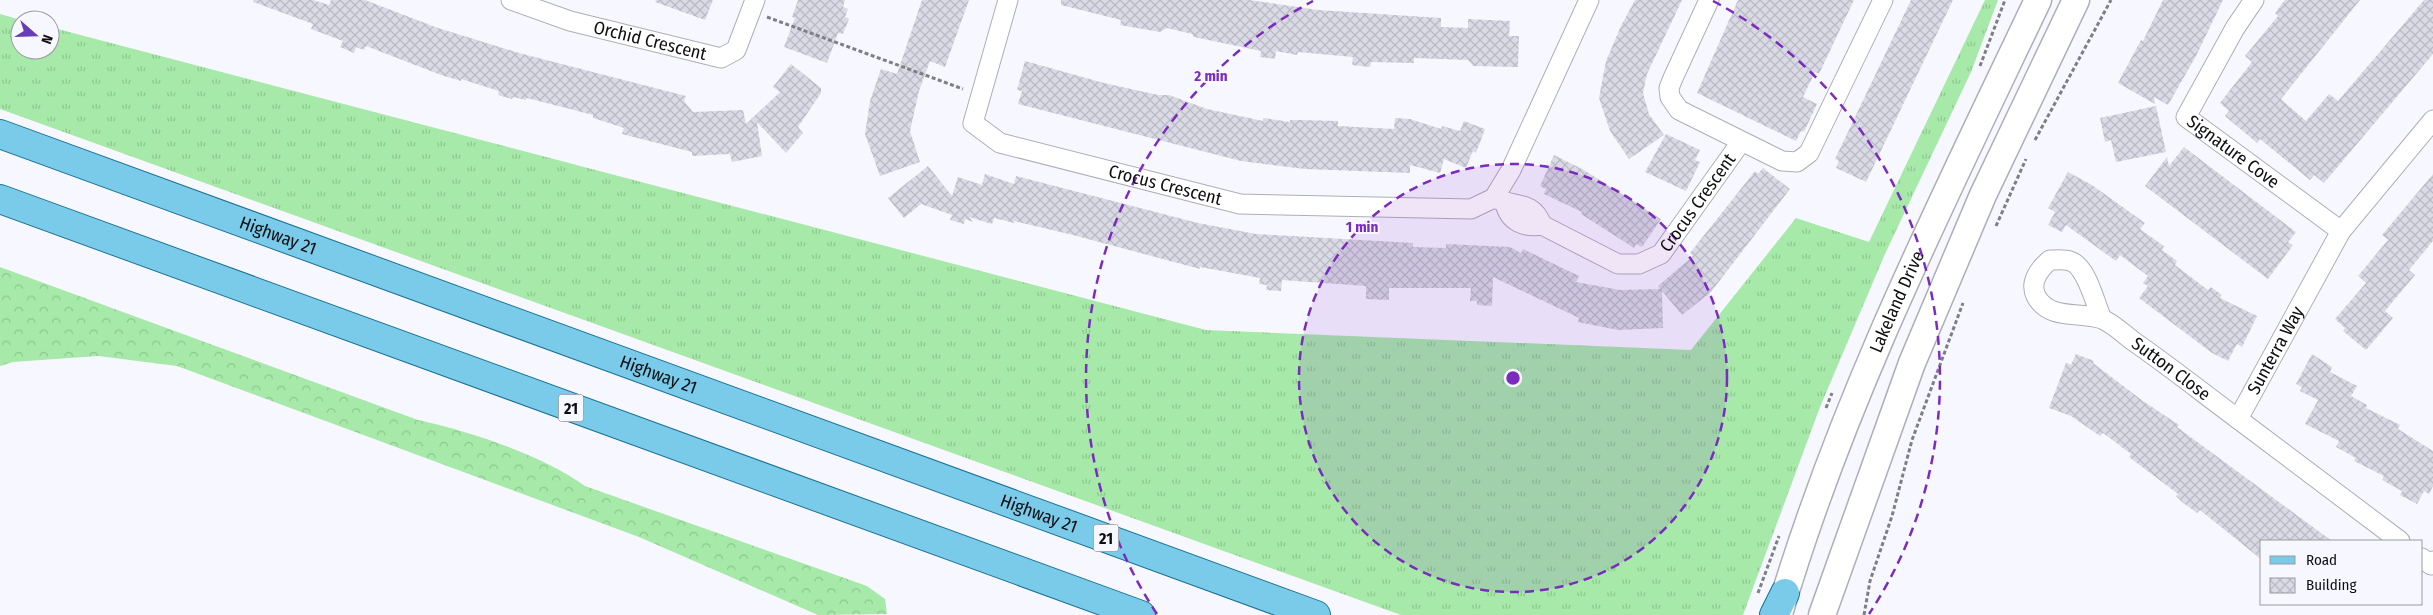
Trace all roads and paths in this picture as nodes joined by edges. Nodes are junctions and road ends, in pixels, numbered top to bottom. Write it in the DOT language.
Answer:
graph roads {
  1 [pos="511,0"];
  2 [pos="1008,0"];
  3 [pos="1589,0"];
  4 [pos="1709,0"];
  5 [pos="1883,0"];
  6 [pos="2038,0"];
  7 [pos="2076,0"];
  8 [pos="2111,0"];
  9 [pos="2254,0"];
  10 [pos="760,8"];
  11 [pos="963,89"];
  12 [pos="2433,120"];
  13 [pos="0,134"];
  14 [pos="2035,141"];
  15 [pos="1741,142"];
  16 [pos="2031,150"];
  17 [pos="0,200"];
  18 [pos="1499,201"];
  19 [pos="2341,231"];
  20 [pos="1993,232"];
  21 [pos="1967,294"];
  22 [pos="2102,319"];
  23 [pos="2238,419"];
  24 [pos="2399,540"];
  25 [pos="2423,559"];
  26 [pos="2433,561"];
  27 [pos="1780,608"];
  28 [pos="1142,615"];
  29 [pos="1316,615"];
  30 [pos="1822,615"];
  31 [pos="1864,615"];
  1 -- 10 [label="street, Orchid Crescent"];
  2 -- 18 [label="street, Crocus Crescent"];
  3 -- 18 [label="street"];
  4 -- 15 [label="street, Crocus Crescent"];
  5 -- 15 [label="street, Crocus Crescent"];
  6 -- 27 [label="main road, Lakeland Drive"];
  7 -- 30 [label="main road, Lakeland Drive"];
  8 -- 14 [label="path"];
  9 -- 19 [label="street, Signature Cove"];
  10 -- 11 [label="path"];
  12 -- 19 [label="street, Sunterra Way"];
  13 -- 29 [label="main road, Highway 21 / 21"];
  15 -- 18 [label="street, Crocus Crescent"];
  16 -- 20 [label="path"];
  17 -- 28 [label="main road, 21"];
  19 -- 23 [label="street, Sunterra Way"];
  21 -- 31 [label="path"];
  22 -- 23 [label="street, Sutton Close"];
  23 -- 24 [label="street"];
  25 -- 26 [label="street"];
}
